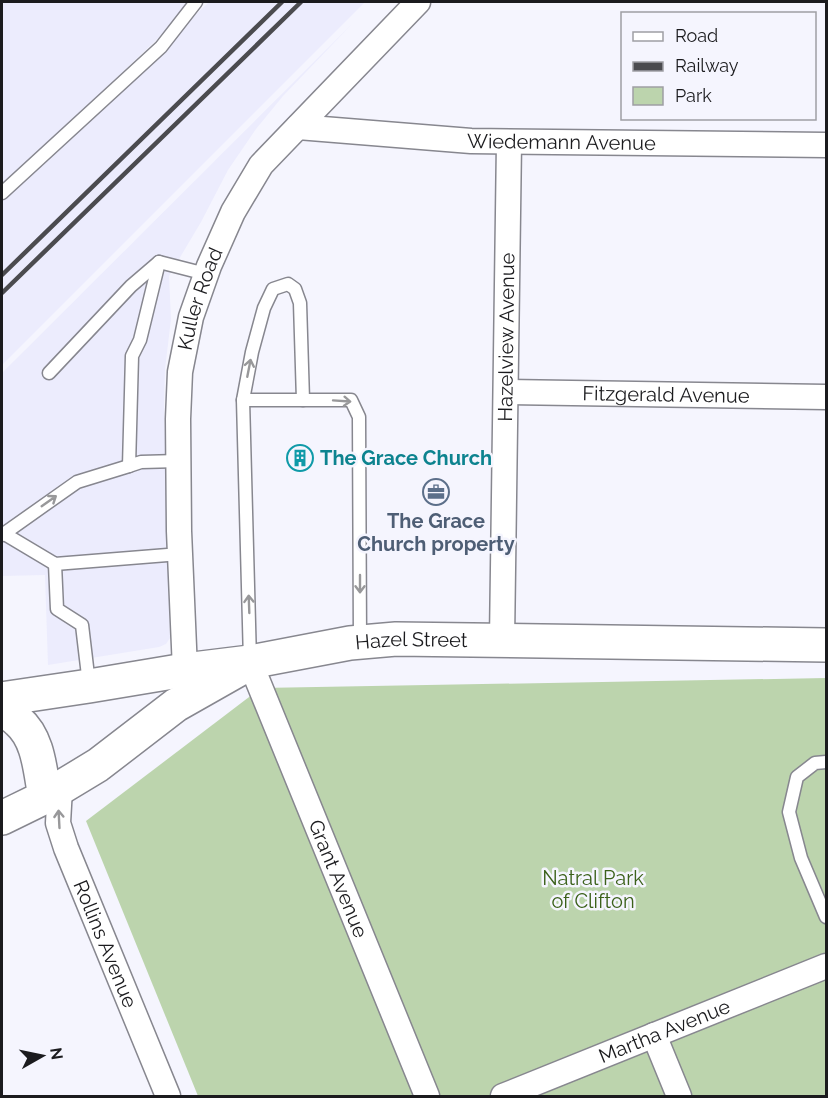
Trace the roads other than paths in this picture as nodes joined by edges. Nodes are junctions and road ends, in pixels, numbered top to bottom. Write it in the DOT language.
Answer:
graph roads {
  1 [pos="196,2"];
  2 [pos="418,2"];
  3 [pos="298,127"];
  4 [pos="509,142"];
  5 [pos="826,145"];
  6 [pos="2,193"];
  7 [pos="159,262"];
  8 [pos="206,274"];
  9 [pos="49,373"];
  10 [pos="506,392"];
  11 [pos="826,397"];
  12 [pos="243,400"];
  13 [pos="303,400"];
  14 [pos="178,461"];
  15 [pos="129,466"];
  16 [pos="2,534"];
  17 [pos="180,554"];
  18 [pos="55,564"];
  19 [pos="502,640"];
  20 [pos="360,643"];
  21 [pos="826,645"];
  22 [pos="250,662"];
  23 [pos="185,670"];
  24 [pos="89,686"];
  25 [pos="2,699"];
  26 [pos="2,710"];
  27 [pos="826,762"];
  28 [pos="53,792"];
  29 [pos="2,818"];
  30 [pos="826,917"];
  31 [pos="826,966"];
  32 [pos="654,1035"];
  33 [pos="168,1096"];
  34 [pos="427,1096"];
  35 [pos="503,1096"];
  36 [pos="679,1096"];
  1 -- 6 [label="lane"];
  2 -- 3 [label="street, Kuller Road"];
  3 -- 4 [label="street, Wiedemann Avenue"];
  3 -- 8 [label="street, Kuller Road"];
  4 -- 5 [label="street, Wiedemann Avenue"];
  4 -- 10 [label="street, Hazelview Avenue"];
  7 -- 8 [label="lane"];
  7 -- 9 [label="lane"];
  7 -- 15 [label="lane"];
  8 -- 14 [label="street, Kuller Road"];
  10 -- 11 [label="street, Fitzgerald Avenue"];
  10 -- 19 [label="street, Hazelview Avenue"];
  12 -- 13 [label="lane"];
  12 -- 13 [label="lane, one-way"];
  22 -- 12 [label="lane, one-way"];
  13 -- 20 [label="lane, one-way"];
  14 -- 15 [label="lane"];
  14 -- 17 [label="street, Kuller Road"];
  16 -- 15 [label="lane, one-way"];
  16 -- 18 [label="lane"];
  17 -- 18 [label="lane"];
  17 -- 23 [label="street, Kuller Road"];
  18 -- 24 [label="lane"];
  19 -- 20 [label="street, Hazel Street"];
  19 -- 21 [label="street, Hazel Street"];
  20 -- 22 [label="street, Hazel Street"];
  22 -- 23 [label="street, Hazel Street"];
  22 -- 28 [label="street"];
  22 -- 34 [label="street, Grant Avenue"];
  23 -- 24 [label="street, Hazel Street"];
  24 -- 25 [label="street, Hazel Street"];
  26 -- 28 [label="street, Rollins Avenue"];
  27 -- 30 [label="lane"];
  28 -- 29 [label="street"];
  33 -- 28 [label="street, Rollins Avenue, one-way"];
  31 -- 32 [label="street, Martha Avenue"];
  32 -- 35 [label="street, Martha Avenue"];
  32 -- 36 [label="street"];
}
